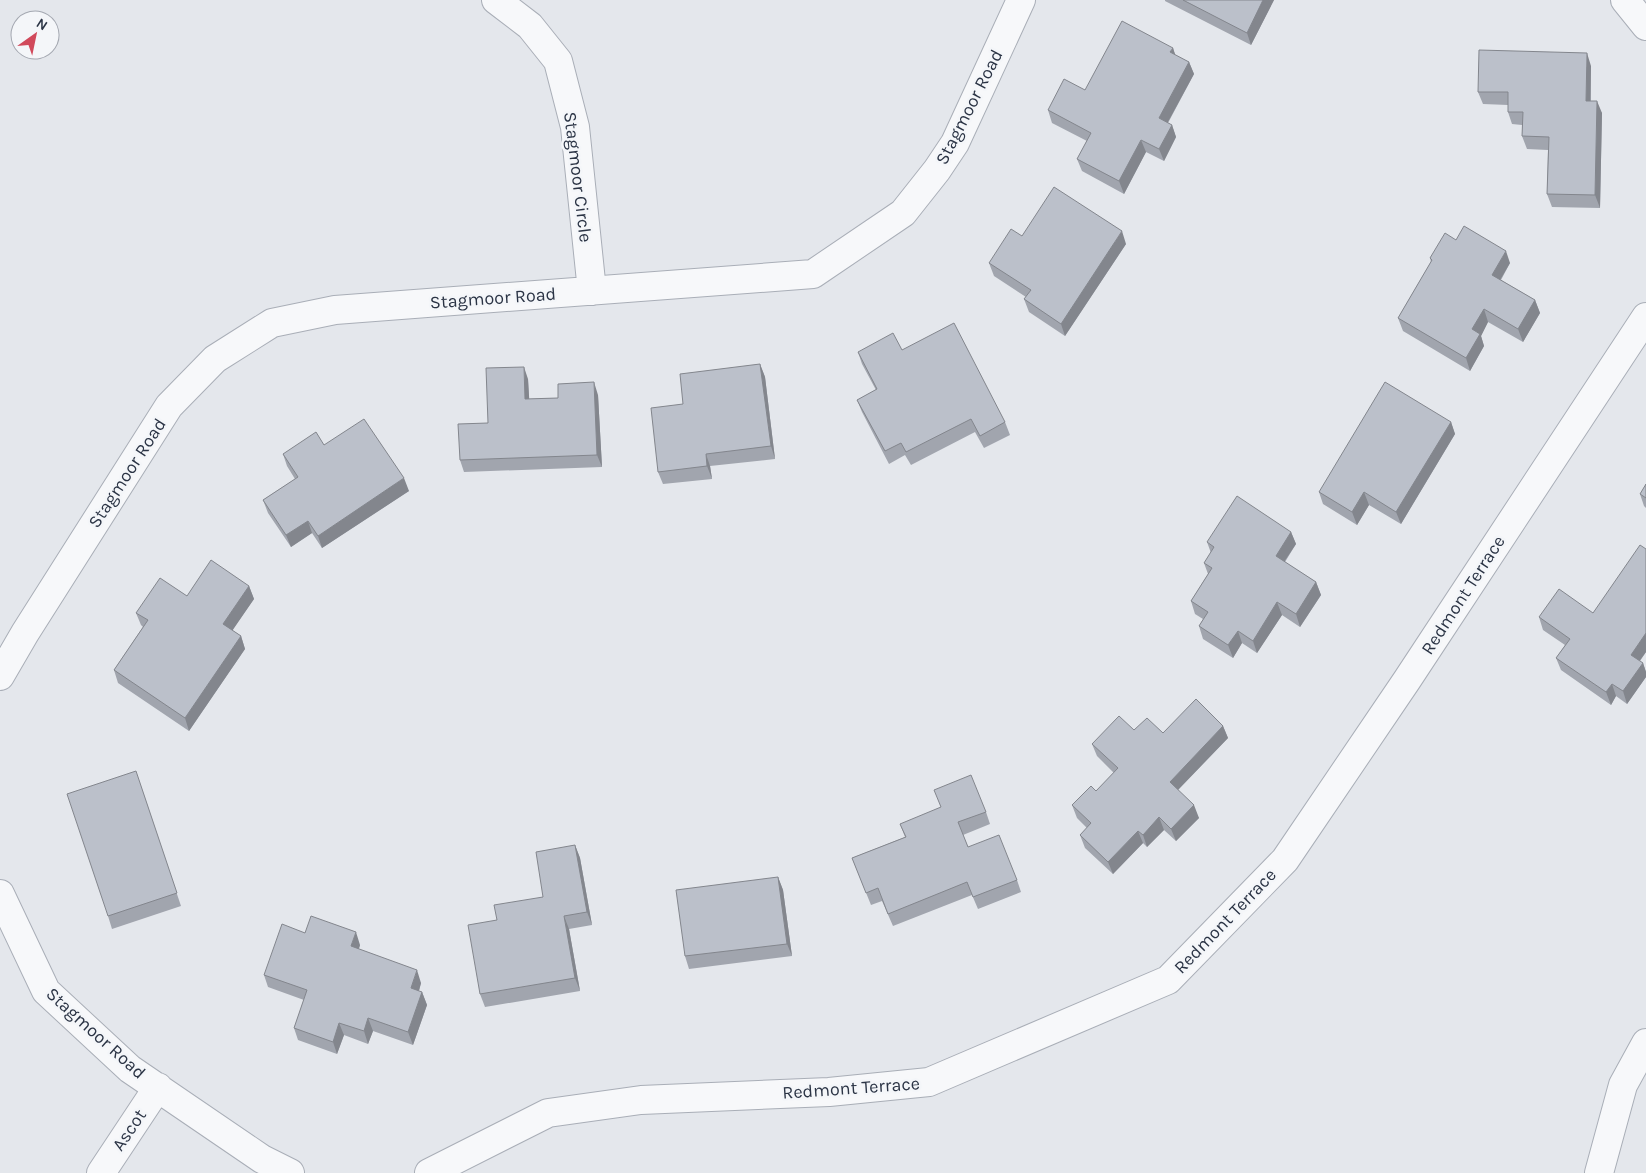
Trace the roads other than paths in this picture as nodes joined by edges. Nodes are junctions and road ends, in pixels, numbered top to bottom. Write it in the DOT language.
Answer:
graph roads {
  1 [pos="496,0"];
  2 [pos="1021,0"];
  3 [pos="1625,0"];
  4 [pos="1646,26"];
  5 [pos="592,291"];
  6 [pos="1646,317"];
  7 [pos="0,676"];
  8 [pos="0,894"];
  9 [pos="1646,1042"];
  10 [pos="158,1087"];
  11 [pos="101,1173"];
  12 [pos="290,1173"];
  13 [pos="429,1173"];
  14 [pos="1599,1173"];
  1 -- 5 [label="street, Stagmoor Circle"];
  2 -- 5 [label="street, Stagmoor Road"];
  3 -- 4 [label="street"];
  5 -- 7 [label="street, Stagmoor Road"];
  6 -- 13 [label="street, Redmont Terrace"];
  8 -- 10 [label="street, Stagmoor Road"];
  9 -- 14 [label="street"];
  10 -- 11 [label="street, Ascot"];
  10 -- 12 [label="street"];
}
